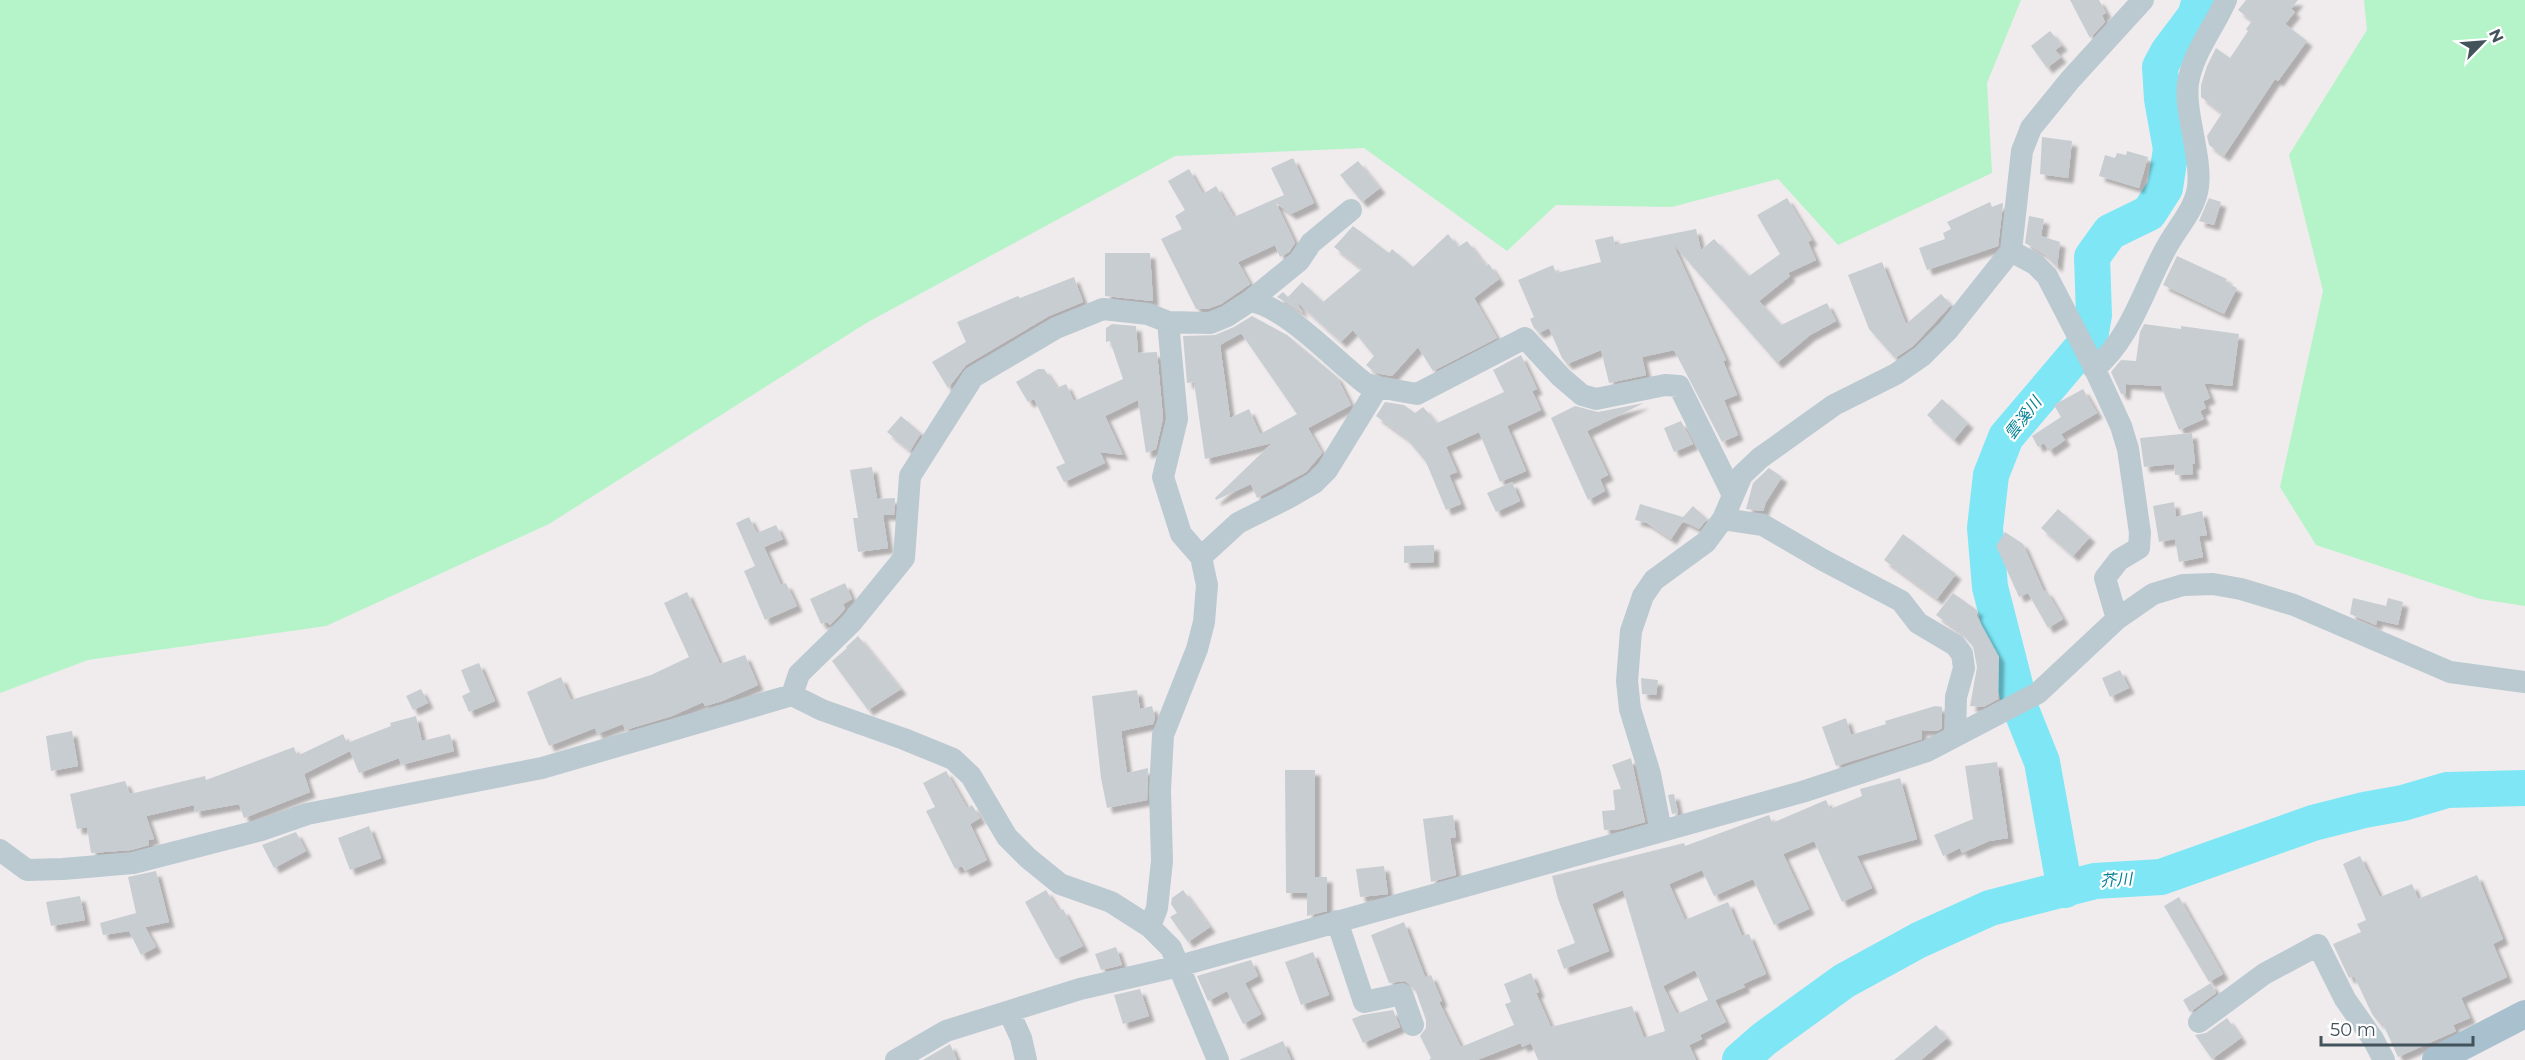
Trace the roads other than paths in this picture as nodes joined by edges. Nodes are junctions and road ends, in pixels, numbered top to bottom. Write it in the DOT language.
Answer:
graph roads {
  1 [pos="2143,0"];
  2 [pos="2226,0"];
  3 [pos="1352,210"];
  4 [pos="2011,251"];
  5 [pos="1250,301"];
  6 [pos="1168,322"];
  7 [pos="2093,366"];
  8 [pos="1378,387"];
  9 [pos="1733,495"];
  10 [pos="1723,519"];
  11 [pos="1201,557"];
  12 [pos="2117,619"];
  13 [pos="2525,682"];
  14 [pos="792,695"];
  15 [pos="1955,735"];
  16 [pos="1661,831"];
  17 [pos="0,850"];
  18 [pos="1337,921"];
  19 [pos="1150,927"];
  20 [pos="1179,966"];
  21 [pos="1009,1012"];
  22 [pos="2525,1014"];
  23 [pos="2199,1022"];
  24 [pos="1413,1025"];
  25 [pos="896,1060"];
  26 [pos="1026,1060"];
  27 [pos="1218,1060"];
  28 [pos="2384,1060"];
  29 [pos="2436,1060"];
  1 -- 4 [label="street"];
  2 -- 7 [label="street"];
  3 -- 5 [label="street"];
  4 -- 7 [label="street"];
  4 -- 9 [label="street"];
  5 -- 6 [label="street"];
  5 -- 8 [label="street"];
  6 -- 11 [label="street"];
  6 -- 14 [label="street"];
  7 -- 12 [label="street"];
  8 -- 9 [label="street"];
  8 -- 11 [label="street"];
  9 -- 10 [label="street"];
  10 -- 15 [label="street"];
  10 -- 16 [label="street"];
  11 -- 19 [label="street"];
  12 -- 13 [label="street"];
  12 -- 15 [label="street"];
  14 -- 17 [label="street"];
  14 -- 19 [label="street"];
  15 -- 16 [label="street"];
  16 -- 18 [label="street"];
  18 -- 20 [label="street"];
  18 -- 24 [label="street"];
  19 -- 20 [label="street"];
  20 -- 21 [label="street"];
  20 -- 27 [label="street"];
  21 -- 25 [label="street"];
  21 -- 26 [label="street"];
  22 -- 29 [label="main road"];
  23 -- 28 [label="street"];
}
